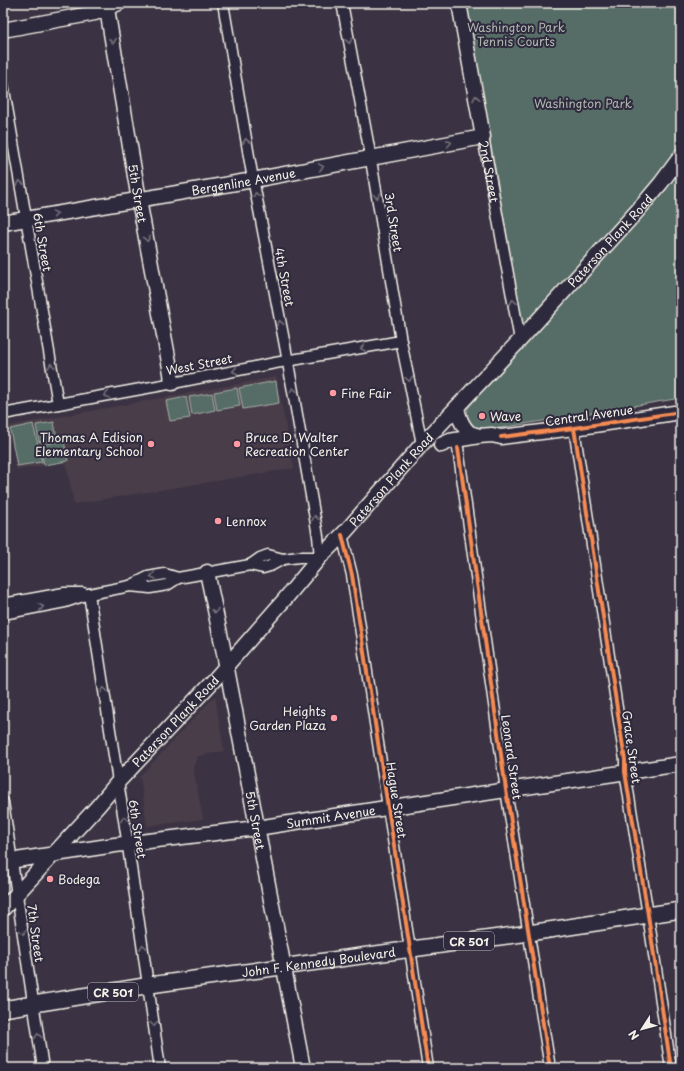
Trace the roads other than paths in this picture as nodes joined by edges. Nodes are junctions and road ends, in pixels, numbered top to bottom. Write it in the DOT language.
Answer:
graph roads {
  1 [pos="223,3"];
  2 [pos="342,3"];
  3 [pos="459,3"];
  4 [pos="110,5"];
  5 [pos="3,30"];
  6 [pos="3,84"];
  7 [pos="483,137"];
  8 [pos="681,156"];
  9 [pos="371,158"];
  10 [pos="253,180"];
  11 [pos="139,200"];
  12 [pos="26,220"];
  13 [pos="3,224"];
  14 [pos="520,340"];
  15 [pos="401,341"];
  16 [pos="288,361"];
  17 [pos="172,383"];
  18 [pos="58,404"];
  19 [pos="457,407"];
  20 [pos="681,412"];
  21 [pos="3,414"];
  22 [pos="574,428"];
  23 [pos="479,436"];
  24 [pos="501,437"];
  25 [pos="422,444"];
  26 [pos="441,445"];
  27 [pos="458,448"];
  28 [pos="342,535"];
  29 [pos="320,557"];
  30 [pos="207,572"];
  31 [pos="89,594"];
  32 [pos="3,604"];
  33 [pos="3,614"];
  34 [pos="226,666"];
  35 [pos="681,764"];
  36 [pos="625,772"];
  37 [pos="118,782"];
  38 [pos="506,790"];
  39 [pos="3,802"];
  40 [pos="388,808"];
  41 [pos="257,828"];
  42 [pos="128,844"];
  43 [pos="54,854"];
  44 [pos="7,861"];
  45 [pos="17,894"];
  46 [pos="3,909"];
  47 [pos="681,910"];
  48 [pos="648,915"];
  49 [pos="529,933"];
  50 [pos="410,950"];
  51 [pos="284,967"];
  52 [pos="148,986"];
  53 [pos="34,1004"];
  54 [pos="3,1009"];
  55 [pos="43,1068"];
  56 [pos="160,1068"];
  57 [pos="303,1068"];
  58 [pos="428,1068"];
  59 [pos="550,1068"];
  60 [pos="671,1068"];
  10 -- 1 [label="street, 4th Street, one-way"];
  2 -- 9 [label="street, 3rd Street, one-way"];
  7 -- 3 [label="street, 2nd Street, one-way"];
  4 -- 5 [label="street"];
  4 -- 11 [label="street, 5th Street, one-way"];
  12 -- 6 [label="street, 6th Street, one-way"];
  9 -- 7 [label="street, Bergenline Avenue, one-way"];
  14 -- 7 [label="street, 2nd Street, one-way"];
  8 -- 14 [label="street, Paterson Plank Road"];
  10 -- 9 [label="street, Bergenline Avenue, one-way"];
  9 -- 15 [label="street, 3rd Street, one-way"];
  10 -- 11 [label="street, Bergenline Avenue"];
  16 -- 10 [label="street, 4th Street, one-way"];
  12 -- 11 [label="street, Bergenline Avenue, one-way"];
  11 -- 17 [label="street, 5th Street, one-way"];
  12 -- 13 [label="street, Bergenline Avenue"];
  18 -- 12 [label="street, 6th Street, one-way"];
  14 -- 19 [label="street, Paterson Plank Road"];
  15 -- 16 [label="street, West Street, one-way"];
  15 -- 25 [label="street, 3rd Street, one-way"];
  16 -- 17 [label="street, West Street, one-way"];
  29 -- 16 [label="street, 4th Street, one-way"];
  17 -- 18 [label="street, West Street, one-way"];
  18 -- 21 [label="street, West Street"];
  19 -- 23 [label="street"];
  19 -- 25 [label="street, Paterson Plank Road"];
  20 -- 22 [label="street, Central Avenue"];
  22 -- 24 [label="street, Central Avenue"];
  22 -- 36 [label="street, Grace Street"];
  23 -- 24 [label="street, Central Avenue"];
  23 -- 26 [label="street, Central Avenue"];
  24 -- 27 [label="street, Central Avenue"];
  25 -- 26 [label="street, Central Avenue"];
  25 -- 28 [label="street, Paterson Plank Road"];
  26 -- 27 [label="street, Central Avenue"];
  27 -- 38 [label="street, Leonard Street"];
  28 -- 29 [label="street, Paterson Plank Road"];
  28 -- 40 [label="street, Hague Street"];
  29 -- 30 [label="street"];
  29 -- 34 [label="street, Paterson Plank Road"];
  30 -- 31 [label="street"];
  30 -- 34 [label="street, 5th Street, one-way"];
  31 -- 32 [label="street"];
  33 -- 31 [label="street, one-way"];
  37 -- 31 [label="street, 6th Street, one-way"];
  34 -- 37 [label="street, Paterson Plank Road"];
  34 -- 41 [label="street, 5th Street"];
  35 -- 36 [label="street, Summit Avenue"];
  36 -- 38 [label="street, Summit Avenue"];
  36 -- 48 [label="street, Grace Street"];
  42 -- 37 [label="street, 6th Street, one-way"];
  37 -- 43 [label="street, Paterson Plank Road"];
  38 -- 40 [label="street, Summit Avenue"];
  38 -- 49 [label="street, Leonard Street"];
  39 -- 44 [label="street, 7th Street"];
  40 -- 41 [label="street, Summit Avenue"];
  40 -- 50 [label="street, Hague Street"];
  41 -- 42 [label="street, Summit Avenue"];
  41 -- 51 [label="street, 5th Street"];
  42 -- 43 [label="street, Summit Avenue"];
  52 -- 42 [label="street, 6th Street, one-way"];
  43 -- 44 [label="street, Summit Avenue"];
  43 -- 45 [label="street, Paterson Plank Road"];
  44 -- 45 [label="street, 7th Street"];
  45 -- 46 [label="street, Paterson Plank Road"];
  45 -- 53 [label="street, 7th Street, one-way"];
  47 -- 48 [label="main road, John F. Kennedy Boulevard / CR 501"];
  48 -- 49 [label="main road, John F. Kennedy Boulevard / CR 501"];
  48 -- 60 [label="street, Grace Street"];
  49 -- 50 [label="main road, John F. Kennedy Boulevard / CR 501"];
  49 -- 59 [label="street, Leonard Street"];
  50 -- 51 [label="main road, John F. Kennedy Boulevard / CR 501"];
  50 -- 58 [label="street, Hague Street"];
  51 -- 52 [label="main road, John F. Kennedy Boulevard / CR 501"];
  51 -- 57 [label="street, 5th Street"];
  52 -- 53 [label="main road, John F. Kennedy Boulevard / CR 501"];
  52 -- 56 [label="street, 6th Street, one-way"];
  53 -- 54 [label="main road, John F. Kennedy Boulevard / CR 501"];
  55 -- 53 [label="street, 7th Street, one-way"];
}
